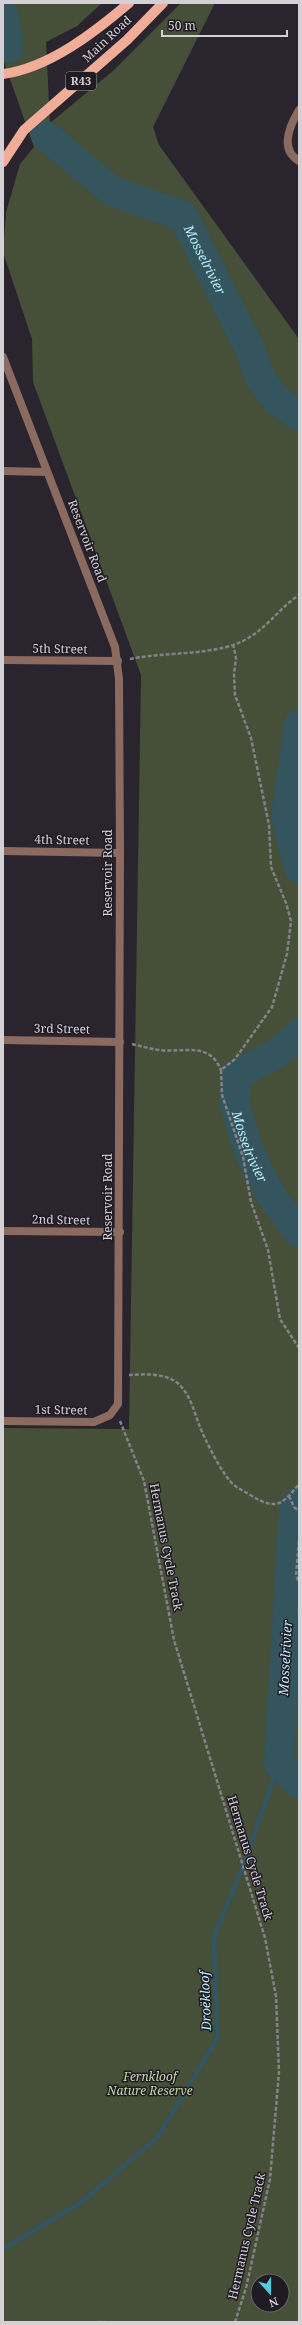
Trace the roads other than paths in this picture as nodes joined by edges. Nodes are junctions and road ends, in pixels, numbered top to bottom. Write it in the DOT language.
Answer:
graph roads {
  1 [pos="129,3"];
  2 [pos="163,3"];
  3 [pos="3,74"];
  4 [pos="299,110"];
  5 [pos="299,161"];
  6 [pos="3,162"];
  7 [pos="3,357"];
  8 [pos="3,471"];
  9 [pos="47,472"];
  10 [pos="3,660"];
  11 [pos="118,661"];
  12 [pos="3,851"];
  13 [pos="120,853"];
  14 [pos="3,1040"];
  15 [pos="120,1042"];
  16 [pos="3,1231"];
  17 [pos="120,1232"];
  18 [pos="115,1410"];
  19 [pos="3,1421"];
  1 -- 3 [label="main road, Main Road"];
  2 -- 6 [label="main road, Main Road / R43"];
  4 -- 5 [label="street"];
  7 -- 9 [label="street, Reservoir Road"];
  8 -- 9 [label="street"];
  9 -- 11 [label="street, Reservoir Road"];
  10 -- 11 [label="street, 5th Street"];
  11 -- 13 [label="street, Reservoir Road"];
  12 -- 13 [label="street, 4th Street"];
  13 -- 15 [label="street, Reservoir Road"];
  14 -- 15 [label="street, 3rd Street"];
  15 -- 17 [label="street, Reservoir Road"];
  16 -- 17 [label="street, 2nd Street"];
  17 -- 18 [label="street, Reservoir Road"];
  18 -- 19 [label="street, 1st Street"];
}
